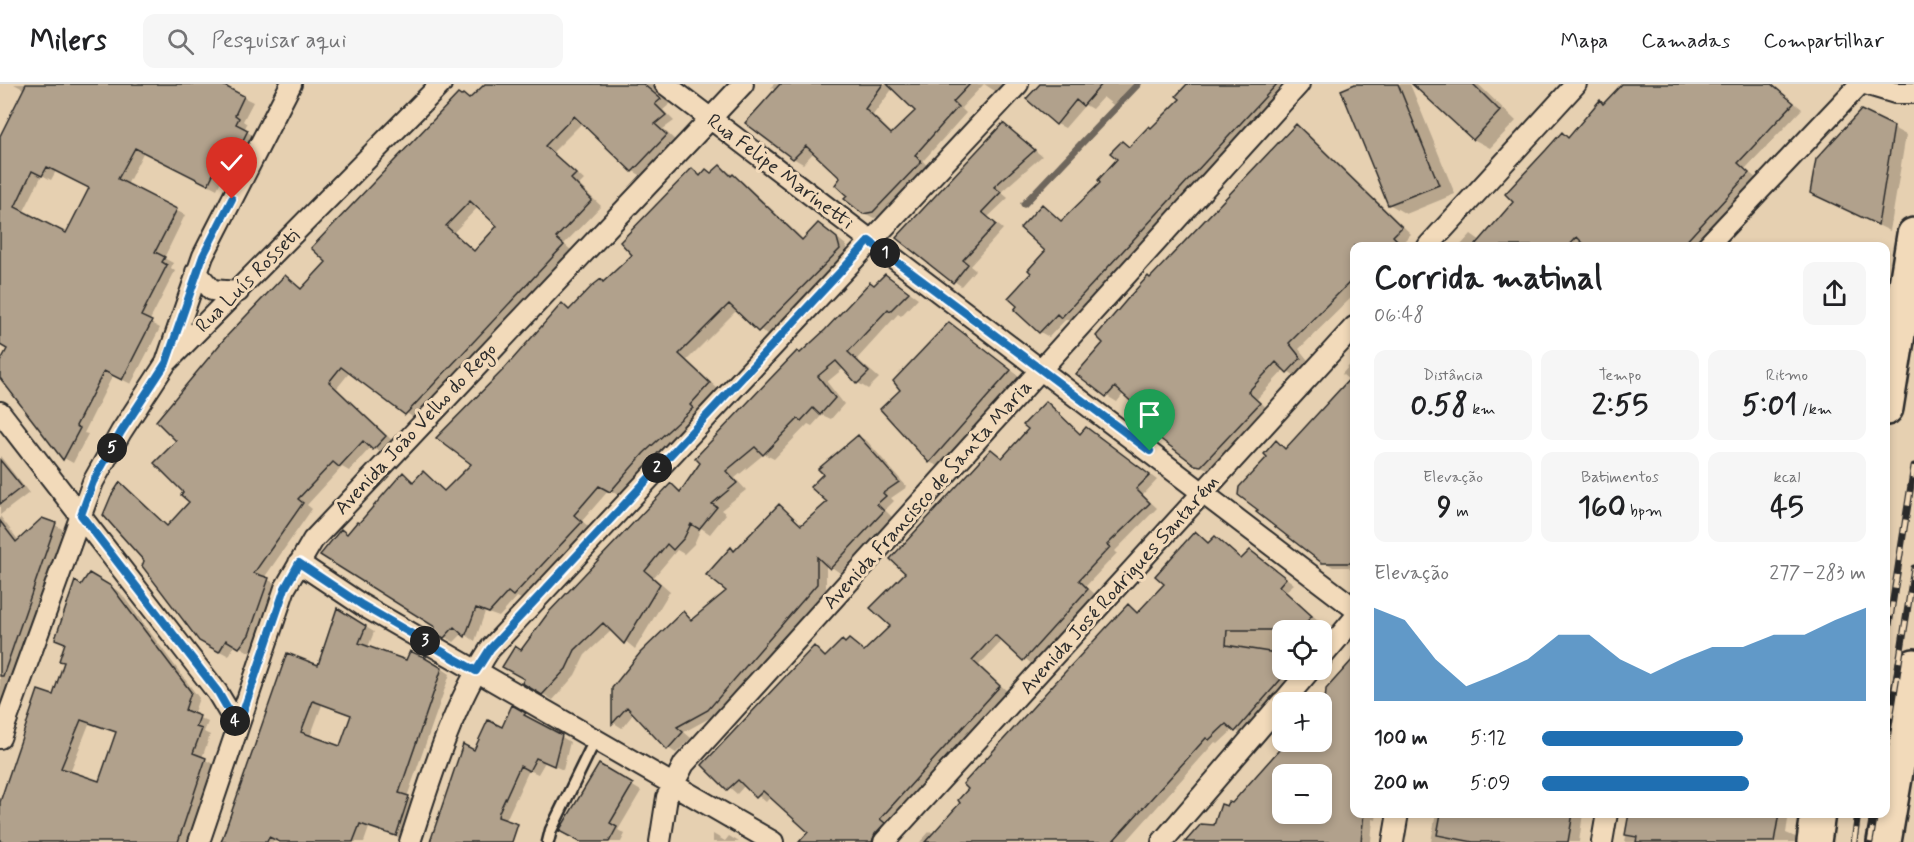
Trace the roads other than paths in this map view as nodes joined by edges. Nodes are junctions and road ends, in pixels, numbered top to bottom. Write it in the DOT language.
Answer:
graph roads {
  1 [pos="291,84"];
  2 [pos="441,84"];
  3 [pos="665,84"];
  4 [pos="743,84"];
  5 [pos="1018,84"];
  6 [pos="1299,84"];
  7 [pos="1576,84"];
  8 [pos="1863,84"];
  9 [pos="1914,93"];
  10 [pos="710,119"];
  11 [pos="1914,235"];
  12 [pos="869,241"];
  13 [pos="1432,242"];
  14 [pos="1711,242"];
  15 [pos="196,272"];
  16 [pos="238,292"];
  17 [pos="1350,331"];
  18 [pos="166,363"];
  19 [pos="1041,370"];
  20 [pos="1890,383"];
  21 [pos="0,412"];
  22 [pos="1205,492"];
  23 [pos="81,515"];
  24 [pos="299,563"];
  25 [pos="1350,605"];
  26 [pos="1350,624"];
  27 [pos="1332,645"];
  28 [pos="1914,666"];
  29 [pos="476,671"];
  30 [pos="1302,680"];
  31 [pos="1291,692"];
  32 [pos="1272,715"];
  33 [pos="238,727"];
  34 [pos="0,738"];
  35 [pos="595,740"];
  36 [pos="673,786"];
  37 [pos="1890,807"];
  38 [pos="1397,818"];
  39 [pos="1606,818"];
  40 [pos="1817,818"];
  41 [pos="1888,818"];
  42 [pos="1165,840"];
  43 [pos="199,842"];
  44 [pos="410,842"];
  45 [pos="548,842"];
  46 [pos="660,842"];
  47 [pos="773,842"];
  48 [pos="884,842"];
  49 [pos="1393,842"];
  50 [pos="1602,842"];
  51 [pos="1814,842"];
  52 [pos="1884,842"];
  1 -- 15 [label="street"];
  2 -- 16 [label="street, Rua Luís Rosseti"];
  3 -- 10 [label="street, Rua Felipe Marinetti"];
  4 -- 10 [label="street, Avenida João Velho do Rego"];
  5 -- 12 [label="street"];
  6 -- 19 [label="street, Avenida Francisco de Santa Maria"];
  7 -- 13 [label="street"];
  8 -- 9 [label="street"];
  8 -- 14 [label="street"];
  10 -- 12 [label="street, Rua Felipe Marinetti"];
  10 -- 24 [label="street, Avenida João Velho do Rego"];
  11 -- 20 [label="highway"];
  12 -- 19 [label="street, Rua Felipe Marinetti"];
  12 -- 29 [label="street"];
  15 -- 16 [label="street"];
  15 -- 18 [label="street"];
  16 -- 18 [label="street, Rua Luís Rosseti"];
  17 -- 22 [label="street, Avenida José Rodrigues Santarém"];
  18 -- 23 [label="street, Rua Luís Rosseti"];
  19 -- 22 [label="street, Rua Felipe Marinetti"];
  19 -- 36 [label="street, Avenida Francisco de Santa Maria"];
  21 -- 23 [label="street"];
  22 -- 25 [label="street, Rua Felipe Marinetti"];
  22 -- 48 [label="street, Avenida José Rodrigues Santarém"];
  23 -- 33 [label="street"];
  23 -- 34 [label="street, Rua Luís Rosseti"];
  24 -- 29 [label="street"];
  24 -- 33 [label="street, Avenida João Velho do Rego"];
  26 -- 27 [label="street"];
  28 -- 37 [label="highway"];
  29 -- 35 [label="street"];
  29 -- 44 [label="street"];
  30 -- 31 [label="street"];
  32 -- 42 [label="street"];
  33 -- 43 [label="street, Avenida João Velho do Rego"];
  35 -- 36 [label="street"];
  35 -- 45 [label="lane"];
  36 -- 46 [label="street, Avenida Francisco de Santa Maria"];
  36 -- 47 [label="street"];
  38 -- 49 [label="street"];
  39 -- 50 [label="street"];
  40 -- 51 [label="highway"];
  41 -- 52 [label="highway"];
}
